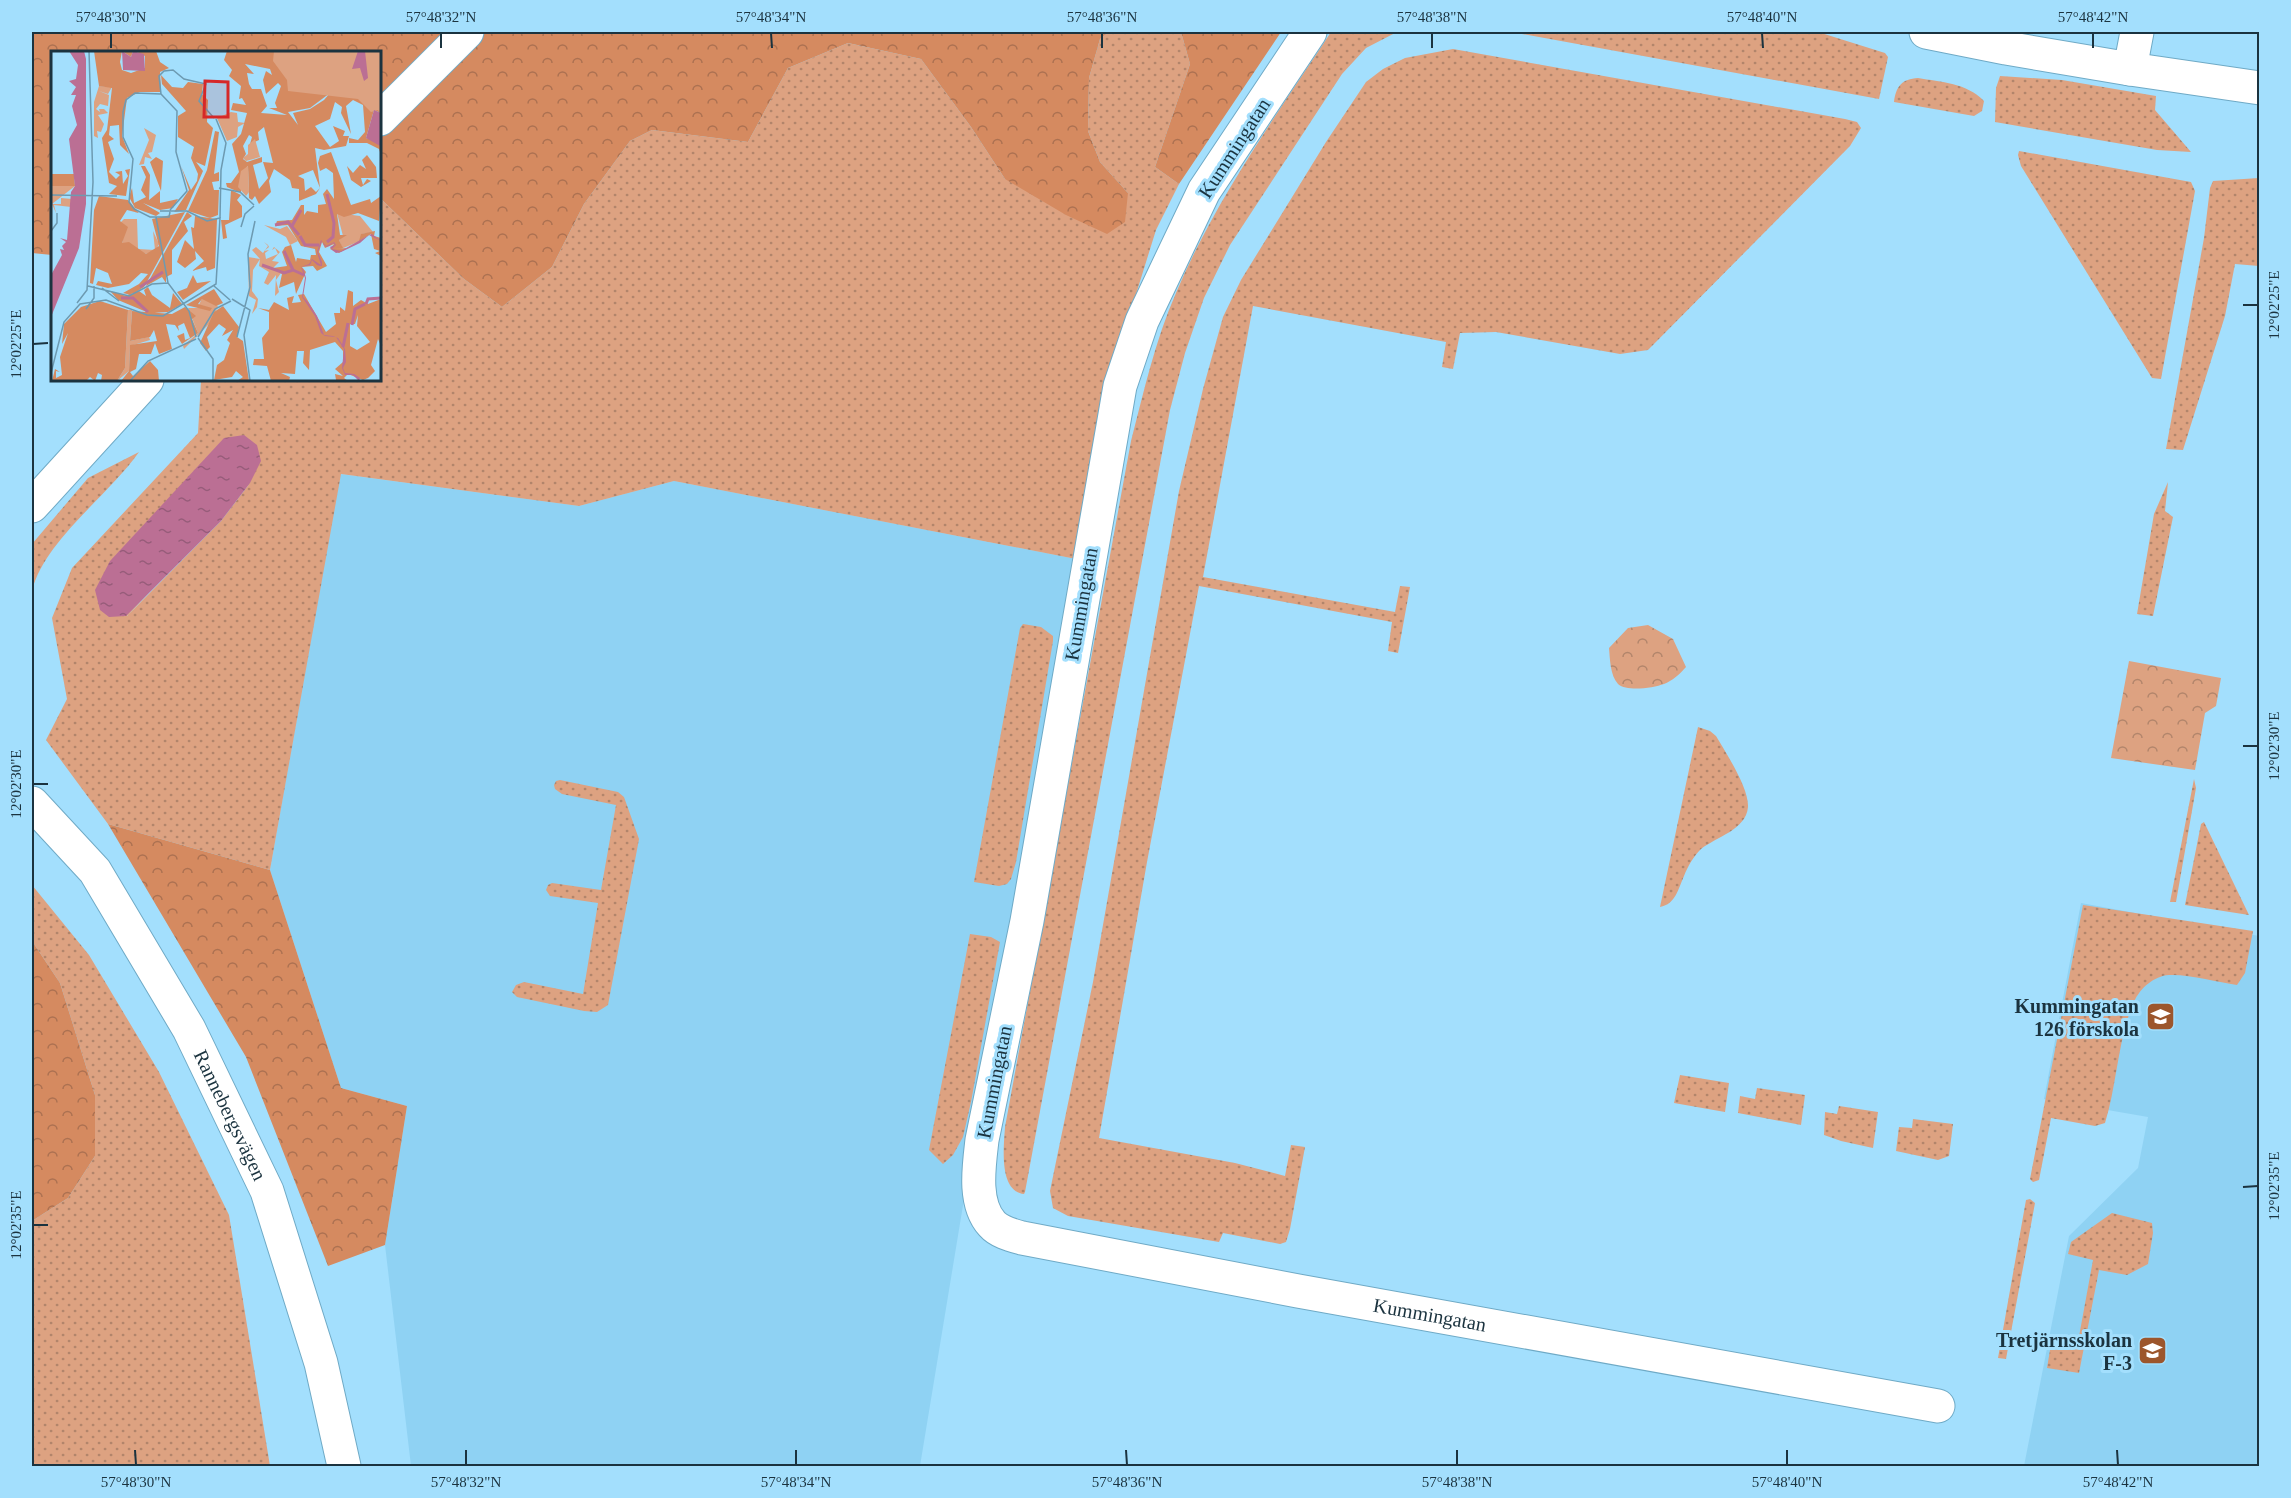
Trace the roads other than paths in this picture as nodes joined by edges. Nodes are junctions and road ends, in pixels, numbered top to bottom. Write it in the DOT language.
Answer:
graph roads {
  1 [pos="467,32"];
  2 [pos="1310,32"];
  3 [pos="1926,32"];
  4 [pos="2137,32"];
  5 [pos="2130,69"];
  6 [pos="2259,88"];
  7 [pos="381,118"];
  8 [pos="146,381"];
  9 [pos="32,506"];
  10 [pos="32,803"];
  11 [pos="1938,1406"];
  12 [pos="344,1467"];
  1 -- 7 [label="street"];
  2 -- 11 [label="street, Kummingatan"];
  3 -- 5 [label="street"];
  4 -- 5 [label="street"];
  5 -- 6 [label="street"];
  8 -- 9 [label="street"];
  10 -- 12 [label="street, Rannebergsvägen"];
}
